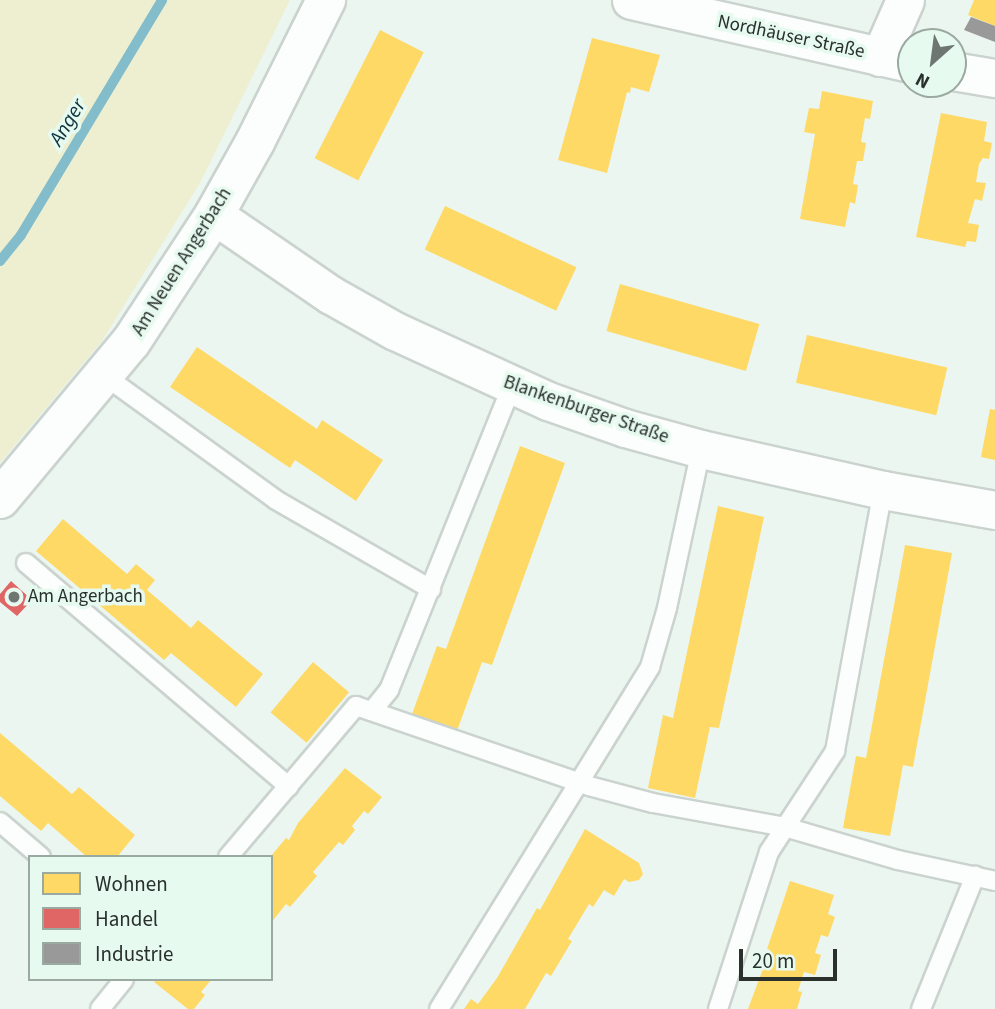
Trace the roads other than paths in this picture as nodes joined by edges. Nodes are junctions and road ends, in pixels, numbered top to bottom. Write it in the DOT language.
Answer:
graph roads {
  1 [pos="326,0"];
  2 [pos="631,0"];
  3 [pos="905,0"];
  4 [pos="896,60"];
  5 [pos="967,73"];
  6 [pos="995,78"];
  7 [pos="214,215"];
  8 [pos="105,376"];
  9 [pos="512,386"];
  10 [pos="701,449"];
  11 [pos="883,490"];
  12 [pos="0,499"];
  13 [pos="995,510"];
  14 [pos="26,563"];
  15 [pos="431,589"];
  16 [pos="372,711"];
  17 [pos="578,782"];
  18 [pos="289,787"];
  19 [pos="0,822"];
  20 [pos="785,827"];
  21 [pos="39,855"];
  22 [pos="230,855"];
  23 [pos="975,876"];
  24 [pos="995,881"];
  25 [pos="122,981"];
  26 [pos="100,1009"];
  27 [pos="439,1009"];
  28 [pos="718,1009"];
  29 [pos="921,1009"];
  1 -- 7 [label="street, Am Neuen Angerbach"];
  2 -- 4 [label="street, Nordhäuser Straße"];
  3 -- 4 [label="street"];
  5 -- 6 [label="street"];
  7 -- 8 [label="street, Am Neuen Angerbach"];
  7 -- 9 [label="street, Blankenburger Straße"];
  8 -- 12 [label="street, Am Neuen Angerbach"];
  8 -- 15 [label="lane"];
  9 -- 10 [label="street, Blankenburger Straße"];
  9 -- 15 [label="lane"];
  10 -- 11 [label="street, Blankenburger Straße"];
  10 -- 17 [label="lane"];
  11 -- 13 [label="street, Blankenburger Straße"];
  11 -- 20 [label="lane"];
  14 -- 18 [label="lane"];
  15 -- 16 [label="lane"];
  16 -- 17 [label="lane"];
  16 -- 18 [label="lane"];
  17 -- 20 [label="lane"];
  17 -- 27 [label="lane"];
  18 -- 22 [label="lane"];
  19 -- 21 [label="lane"];
  20 -- 23 [label="lane"];
  20 -- 28 [label="lane"];
  23 -- 24 [label="lane"];
  23 -- 29 [label="lane"];
  25 -- 26 [label="lane"];
}
